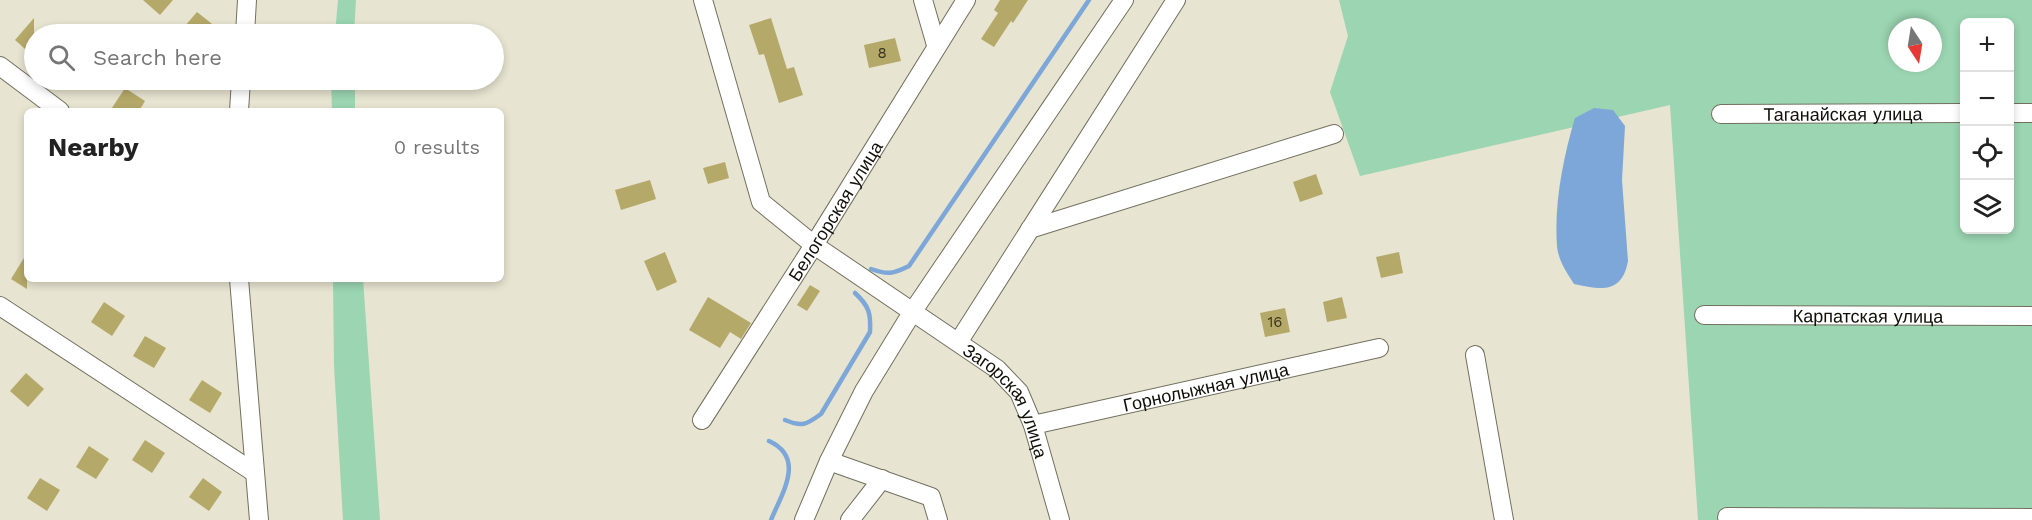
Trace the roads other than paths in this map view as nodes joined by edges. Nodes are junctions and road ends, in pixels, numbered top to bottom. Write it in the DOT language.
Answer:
graph roads {
  1 [pos="247,0"];
  2 [pos="703,0"];
  3 [pos="923,0"];
  4 [pos="966,0"];
  5 [pos="1124,0"];
  6 [pos="1176,0"];
  7 [pos="246,24"];
  8 [pos="936,45"];
  9 [pos="0,66"];
  10 [pos="24,84"];
  11 [pos="32,90"];
  12 [pos="240,90"];
  13 [pos="56,108"];
  14 [pos="239,108"];
  15 [pos="1960,113"];
  16 [pos="2014,113"];
  17 [pos="2032,113"];
  18 [pos="1721,114"];
  19 [pos="1334,134"];
  20 [pos="1030,229"];
  21 [pos="814,245"];
  22 [pos="239,282"];
  23 [pos="0,306"];
  24 [pos="913,311"];
  25 [pos="1704,315"];
  26 [pos="2032,316"];
  27 [pos="959,341"];
  28 [pos="1379,348"];
  29 [pos="1475,354"];
  30 [pos="702,420"];
  31 [pos="1033,425"];
  32 [pos="829,460"];
  33 [pos="255,473"];
  34 [pos="882,479"];
  35 [pos="1727,517"];
  36 [pos="2032,518"];
  37 [pos="259,520"];
  38 [pos="804,520"];
  39 [pos="850,520"];
  40 [pos="938,520"];
  41 [pos="1060,520"];
  42 [pos="1503,520"];
  1 -- 7 [label="street"];
  2 -- 21 [label="street, Загорская улица"];
  3 -- 8 [label="street"];
  4 -- 8 [label="street, Белогорская улица"];
  5 -- 24 [label="street"];
  6 -- 20 [label="street"];
  8 -- 21 [label="street, Белогорская улица"];
  9 -- 10 [label="street"];
  11 -- 13 [label="street"];
  12 -- 14 [label="street"];
  15 -- 18 [label="street, Таганайская улица"];
  16 -- 17 [label="street"];
  19 -- 20 [label="street"];
  20 -- 27 [label="street"];
  21 -- 24 [label="street, Загорская улица"];
  21 -- 30 [label="street, Белогорская улица"];
  22 -- 33 [label="street"];
  23 -- 33 [label="street"];
  24 -- 27 [label="street, Загорская улица"];
  24 -- 32 [label="street"];
  25 -- 26 [label="street, Карпатская улица"];
  27 -- 31 [label="street, Загорская улица"];
  28 -- 31 [label="street, Горнолыжная улица"];
  29 -- 42 [label="street"];
  31 -- 41 [label="street, Загорская улица"];
  32 -- 34 [label="street"];
  32 -- 38 [label="street"];
  33 -- 37 [label="street"];
  34 -- 39 [label="street"];
  34 -- 40 [label="street"];
  35 -- 36 [label="street"];
}
